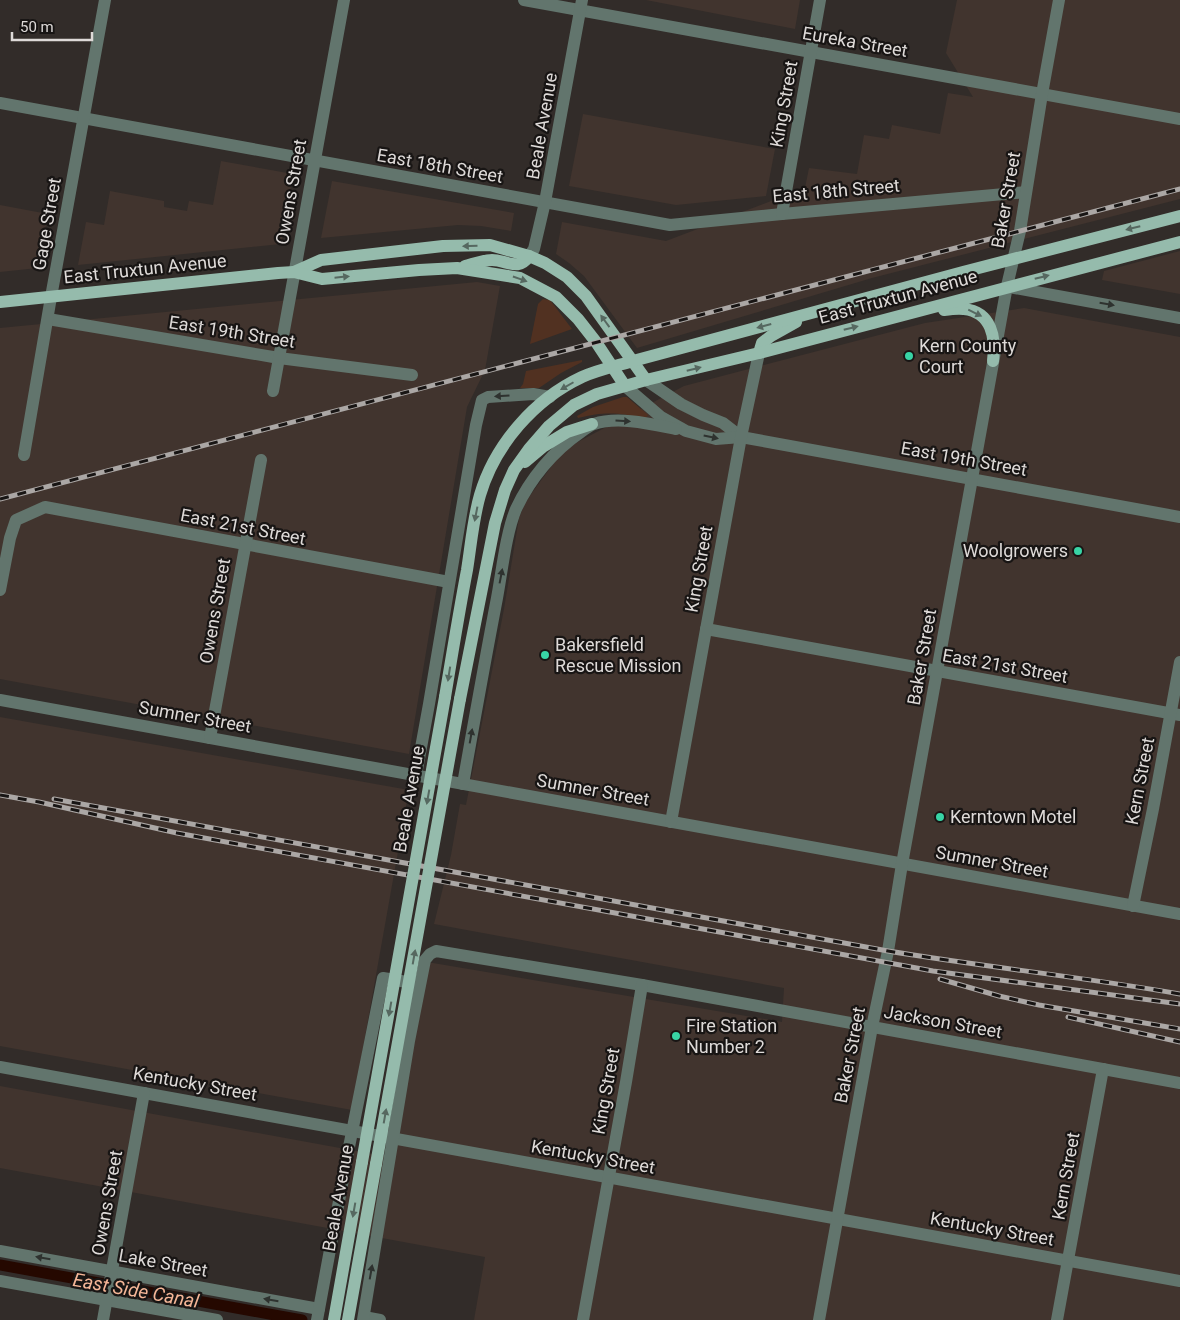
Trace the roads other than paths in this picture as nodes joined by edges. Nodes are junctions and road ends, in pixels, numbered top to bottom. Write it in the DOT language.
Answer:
graph roads {
  1 [pos="106,0"];
  2 [pos="344,0"];
  3 [pos="524,0"];
  4 [pos="820,0"];
  5 [pos="1059,0"];
  6 [pos="581,5"];
  7 [pos="811,52"];
  8 [pos="1042,94"];
  9 [pos="0,103"];
  10 [pos="84,118"];
  11 [pos="1180,119"];
  12 [pos="315,161"];
  13 [pos="1026,192"];
  14 [pos="545,202"];
  15 [pos="782,214"];
  16 [pos="1180,216"];
  17 [pos="1180,242"];
  18 [pos="529,256"];
  19 [pos="1014,258"];
  20 [pos="457,268"];
  21 [pos="294,272"];
  22 [pos="1007,286"];
  23 [pos="52,297"];
  24 [pos="0,302"];
  25 [pos="816,312"];
  26 [pos="910,313"];
  27 [pos="1180,318"];
  28 [pos="48,319"];
  29 [pos="760,352"];
  30 [pos="279,358"];
  31 [pos="633,361"];
  32 [pos="993,361"];
  33 [pos="612,367"];
  34 [pos="412,375"];
  35 [pos="646,380"];
  36 [pos="625,386"];
  37 [pos="274,391"];
  38 [pos="550,397"];
  39 [pos="592,424"];
  40 [pos="686,431"];
  41 [pos="741,437"];
  42 [pos="24,455"];
  43 [pos="261,460"];
  44 [pos="513,472"];
  45 [pos="972,479"];
  46 [pos="1180,517"];
  47 [pos="245,545"];
  48 [pos="449,582"];
  49 [pos="0,590"];
  50 [pos="706,629"];
  51 [pos="1180,662"];
  52 [pos="937,671"];
  53 [pos="0,700"];
  54 [pos="1175,715"];
  55 [pos="210,738"];
  56 [pos="416,776"];
  57 [pos="463,784"];
  58 [pos="671,822"];
  59 [pos="902,864"];
  60 [pos="1133,906"];
  61 [pos="1180,914"];
  62 [pos="420,985"];
  63 [pos="642,985"];
  64 [pos="872,1027"];
  65 [pos="0,1067"];
  66 [pos="1103,1069"];
  67 [pos="1180,1083"];
  68 [pos="144,1093"];
  69 [pos="352,1131"];
  70 [pos="393,1138"];
  71 [pos="609,1178"];
  72 [pos="837,1219"];
  73 [pos="0,1251"];
  74 [pos="1068,1261"];
  75 [pos="112,1271"];
  76 [pos="0,1280"];
  77 [pos="1180,1281"];
  78 [pos="107,1300"];
  79 [pos="318,1315"];
  80 [pos="363,1318"];
  81 [pos="103,1320"];
  82 [pos="217,1320"];
  83 [pos="334,1320"];
  84 [pos="348,1320"];
  85 [pos="380,1320"];
  86 [pos="583,1320"];
  87 [pos="819,1320"];
  88 [pos="1057,1320"];
  1 -- 10 [label="street, Gage Street"];
  2 -- 12 [label="street, Owens Street"];
  3 -- 6 [label="street, Eureka Street"];
  4 -- 7 [label="street, King Street"];
  5 -- 8 [label="street, Baker Street"];
  6 -- 7 [label="street, Eureka Street"];
  6 -- 14 [label="street, Beale Avenue"];
  7 -- 8 [label="street, Eureka Street"];
  7 -- 15 [label="street, King Street"];
  8 -- 11 [label="street, Eureka Street"];
  8 -- 13 [label="street, Baker Street"];
  9 -- 10 [label="street, East 18th Street"];
  10 -- 12 [label="street, East 18th Street"];
  10 -- 23 [label="street, Gage Street"];
  12 -- 14 [label="street, East 18th Street"];
  12 -- 21 [label="street, Owens Street"];
  13 -- 15 [label="street, East 18th Street"];
  13 -- 19 [label="street, Baker Street"];
  14 -- 15 [label="street, East 18th Street"];
  14 -- 18 [label="street, Beale Avenue"];
  16 -- 19 [label="main road, East Truxtun Avenue, one-way"];
  22 -- 17 [label="main road, East Truxtun Avenue, one-way"];
  18 -- 20 [label="main road"];
  18 -- 21 [label="main road, East Truxtun Avenue, one-way"];
  31 -- 18 [label="main road, East Truxtun Avenue, one-way"];
  19 -- 22 [label="street, Baker Street"];
  19 -- 25 [label="main road, East Truxtun Avenue"];
  21 -- 20 [label="main road, East Truxtun Avenue, one-way"];
  20 -- 33 [label="main road, East Truxtun Avenue, one-way"];
  21 -- 23 [label="main road, East Truxtun Avenue"];
  21 -- 30 [label="street, Owens Street"];
  22 -- 26 [label="main road, East Truxtun Avenue"];
  22 -- 27 [label="street, one-way"];
  22 -- 32 [label="street, Baker Street"];
  23 -- 24 [label="main road, East Truxtun Avenue"];
  23 -- 28 [label="street, Gage Street"];
  25 -- 29 [label="main road"];
  25 -- 31 [label="main road, East Truxtun Avenue, one-way"];
  29 -- 26 [label="main road, East Truxtun Avenue, one-way"];
  26 -- 32 [label="main road, one-way"];
  28 -- 30 [label="street, East 19th Street"];
  28 -- 42 [label="street, Gage Street"];
  35 -- 29 [label="main road, East Truxtun Avenue, one-way"];
  29 -- 41 [label="street, King Street"];
  30 -- 34 [label="street, East 19th Street"];
  30 -- 37 [label="street, Owens Street"];
  31 -- 33 [label="main road, Beale Avenue"];
  31 -- 35 [label="main road, East Truxtun Avenue"];
  32 -- 45 [label="street, Baker Street"];
  33 -- 36 [label="main road, East Truxtun Avenue"];
  33 -- 38 [label="main road, Beale Avenue, one-way"];
  35 -- 36 [label="main road, Beale Avenue"];
  35 -- 41 [label="street, East 19th Street"];
  36 -- 40 [label="street, East 19th Street"];
  36 -- 44 [label="main road, Beale Avenue"];
  38 -- 48 [label="street, one-way"];
  38 -- 83 [label="main road, Beale Avenue, one-way, bridge"];
  39 -- 40 [label="street, one-way"];
  39 -- 44 [label="main road"];
  57 -- 39 [label="street, one-way"];
  40 -- 41 [label="street, East 19th Street, one-way"];
  41 -- 45 [label="street, East 19th Street"];
  41 -- 50 [label="street, King Street"];
  43 -- 47 [label="street, Owens Street"];
  84 -- 44 [label="main road, Beale Avenue, one-way, bridge"];
  45 -- 46 [label="street, East 19th Street"];
  45 -- 52 [label="street, Baker Street"];
  47 -- 48 [label="street, East 21st Street"];
  47 -- 49 [label="street, East 21st Street"];
  47 -- 55 [label="street, Owens Street"];
  48 -- 56 [label="street"];
  50 -- 52 [label="street, East 21st Street"];
  50 -- 58 [label="street, King Street"];
  51 -- 54 [label="street, Kern Street"];
  52 -- 54 [label="street, East 21st Street"];
  52 -- 59 [label="street, Baker Street"];
  53 -- 55 [label="street, Sumner Street"];
  54 -- 60 [label="street, Kern Street"];
  55 -- 56 [label="street, Sumner Street"];
  56 -- 57 [label="street, Sumner Street"];
  57 -- 58 [label="street, Sumner Street"];
  58 -- 59 [label="street, Sumner Street"];
  59 -- 60 [label="street, Sumner Street"];
  59 -- 64 [label="street, Baker Street"];
  60 -- 61 [label="street, Sumner Street"];
  62 -- 63 [label="street, Jackson Street"];
  62 -- 69 [label="street"];
  62 -- 70 [label="street, Jackson Street"];
  63 -- 64 [label="street, Jackson Street"];
  63 -- 71 [label="street, King Street"];
  64 -- 66 [label="street, Jackson Street"];
  64 -- 72 [label="street, Baker Street"];
  65 -- 68 [label="street, Kentucky Street"];
  66 -- 67 [label="street, Jackson Street"];
  66 -- 74 [label="street, Kern Street"];
  68 -- 69 [label="street, Kentucky Street"];
  68 -- 75 [label="street, Owens Street"];
  69 -- 70 [label="street, Kentucky Street"];
  69 -- 79 [label="street"];
  70 -- 71 [label="street, Kentucky Street"];
  80 -- 70 [label="street, Jackson Street, one-way"];
  71 -- 72 [label="street, Kentucky Street"];
  71 -- 86 [label="street, King Street"];
  72 -- 74 [label="street, Kentucky Street"];
  72 -- 87 [label="street, Baker Street"];
  75 -- 73 [label="street, Lake Street, one-way"];
  74 -- 77 [label="street, Kentucky Street"];
  74 -- 88 [label="street, Kern Street"];
  75 -- 78 [label="street, Owens Street"];
  79 -- 75 [label="street, Lake Street, one-way"];
  76 -- 78 [label="street"];
  78 -- 81 [label="street, Owens Street"];
  78 -- 82 [label="street"];
  80 -- 85 [label="street"];
}
